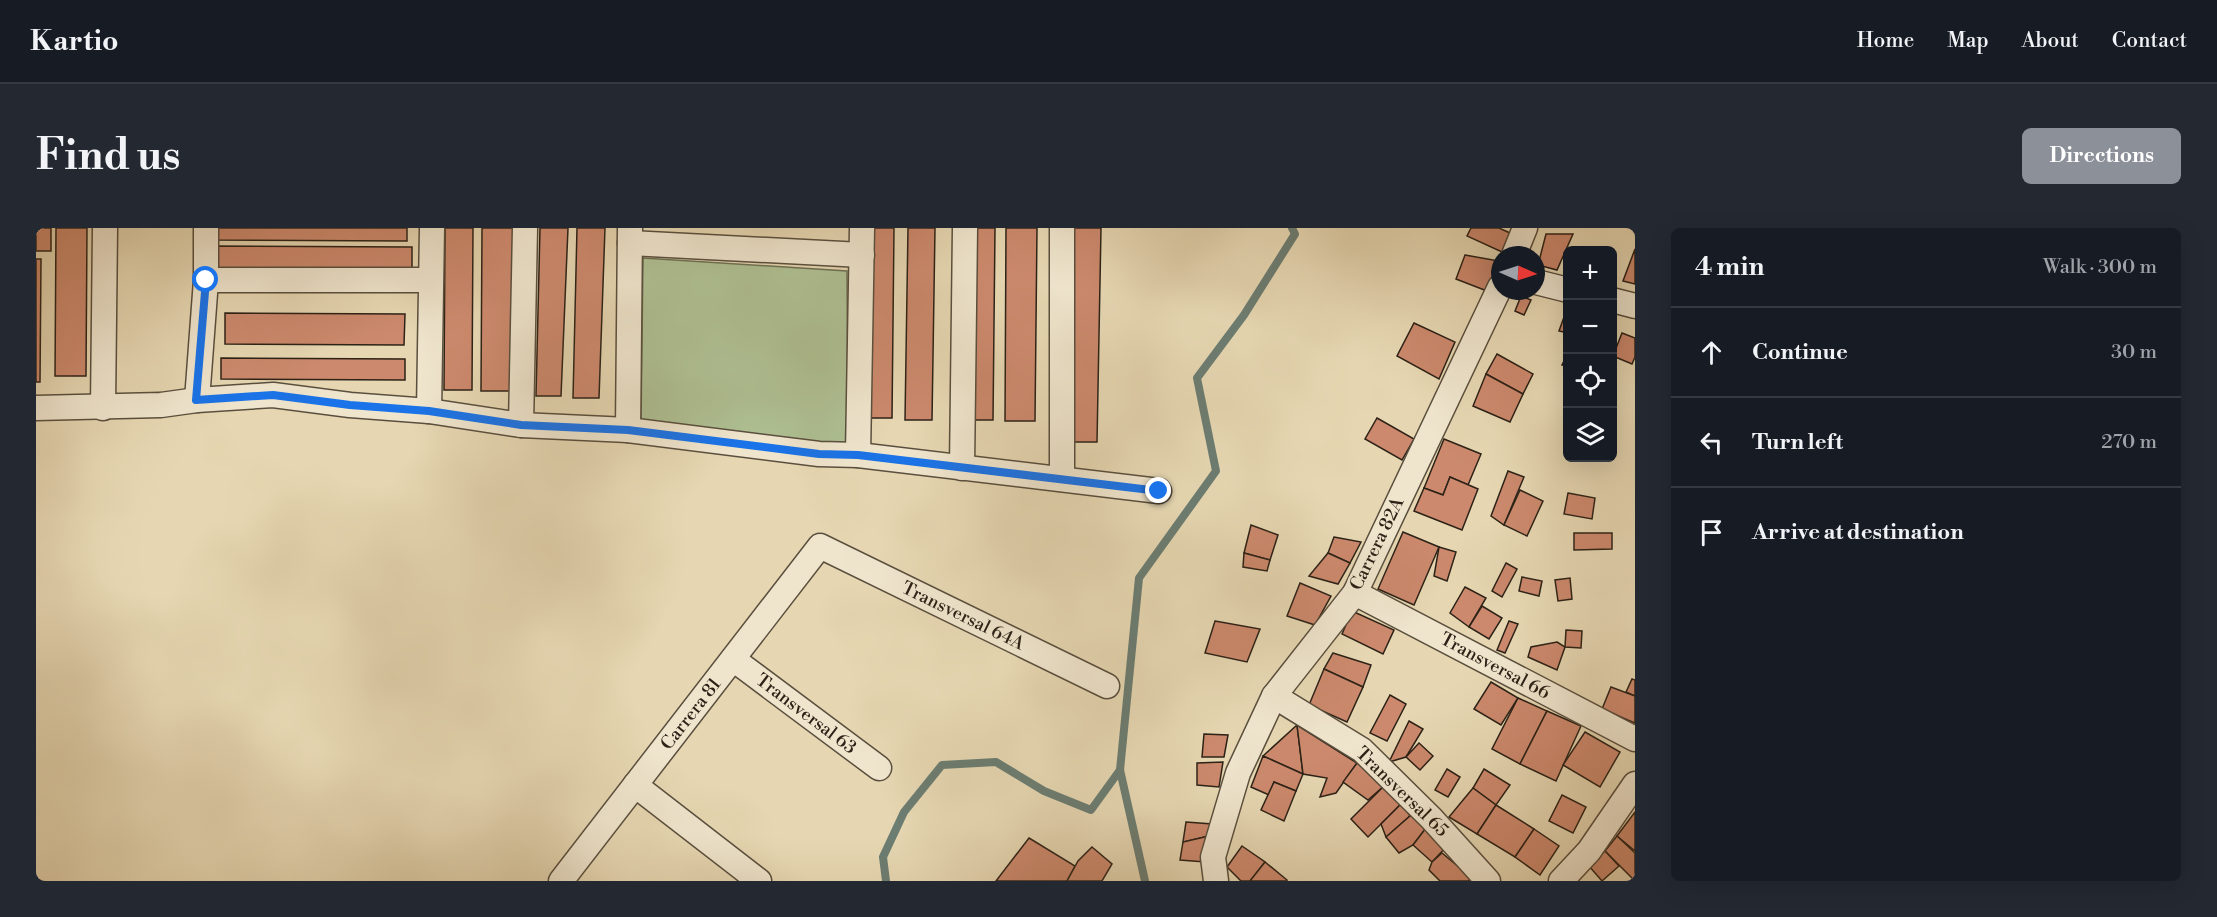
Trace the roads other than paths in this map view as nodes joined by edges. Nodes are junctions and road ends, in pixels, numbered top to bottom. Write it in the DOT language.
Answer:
graph roads {
  1 [pos="105,228"];
  2 [pos="206,228"];
  3 [pos="432,228"];
  4 [pos="525,228"];
  5 [pos="862,228"];
  6 [pos="965,228"];
  7 [pos="1062,228"];
  8 [pos="1526,228"];
  9 [pos="630,235"];
  10 [pos="1518,246"];
  11 [pos="862,255"];
  12 [pos="206,280"];
  13 [pos="431,280"];
  14 [pos="1545,284"];
  15 [pos="1563,289"];
  16 [pos="1494,300"];
  17 [pos="1617,301"];
  18 [pos="1635,306"];
  19 [pos="196,400"];
  20 [pos="36,408"];
  21 [pos="103,408"];
  22 [pos="429,411"];
  23 [pos="521,425"];
  24 [pos="628,430"];
  25 [pos="858,455"];
  26 [pos="962,468"];
  27 [pos="1062,479"];
  28 [pos="1159,491"];
  29 [pos="820,546"];
  30 [pos="1355,593"];
  31 [pos="733,659"];
  32 [pos="1107,686"];
  33 [pos="1274,696"];
  34 [pos="1635,739"];
  35 [pos="879,768"];
  36 [pos="635,785"];
  37 [pos="1634,786"];
  38 [pos="561,881"];
  39 [pos="759,881"];
  40 [pos="1216,881"];
  41 [pos="1488,881"];
  42 [pos="1561,881"];
  1 -- 21 [label="street"];
  2 -- 12 [label="street"];
  3 -- 13 [label="street"];
  4 -- 23 [label="street"];
  5 -- 11 [label="street"];
  6 -- 26 [label="street"];
  7 -- 27 [label="street"];
  8 -- 10 [label="street"];
  9 -- 11 [label="street"];
  9 -- 24 [label="street"];
  11 -- 25 [label="street"];
  12 -- 13 [label="street"];
  12 -- 19 [label="street"];
  13 -- 22 [label="street"];
  14 -- 15 [label="street"];
  16 -- 30 [label="street, Carrera 82A"];
  17 -- 18 [label="street"];
  19 -- 21 [label="street"];
  19 -- 22 [label="street"];
  20 -- 21 [label="street"];
  22 -- 23 [label="street"];
  23 -- 24 [label="street"];
  24 -- 25 [label="street"];
  25 -- 26 [label="street"];
  26 -- 27 [label="street"];
  27 -- 28 [label="street"];
  29 -- 31 [label="street, Carrera 81"];
  29 -- 32 [label="street, Transversal 64A"];
  30 -- 33 [label="street, Carrera 82A"];
  30 -- 34 [label="street, Transversal 66"];
  31 -- 35 [label="street, Transversal 63"];
  31 -- 36 [label="street, Carrera 81"];
  33 -- 40 [label="street, Carrera 82A"];
  33 -- 41 [label="street, Transversal 65"];
  36 -- 38 [label="street, Carrera 81"];
  36 -- 39 [label="street"];
  37 -- 42 [label="street"];
}
